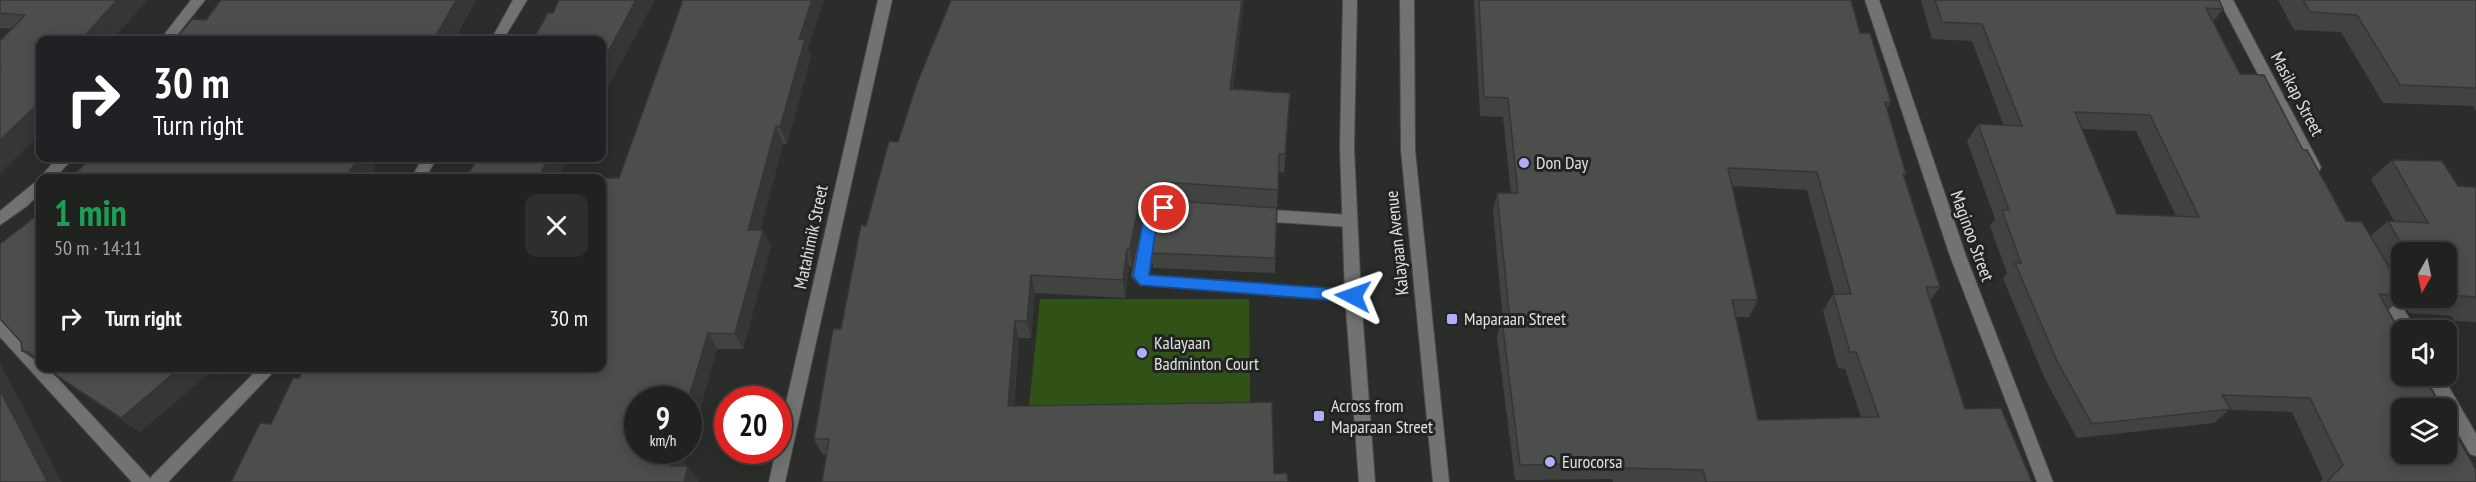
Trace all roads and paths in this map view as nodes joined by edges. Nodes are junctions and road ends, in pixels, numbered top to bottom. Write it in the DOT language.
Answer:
graph roads {
  1 [pos="198,0"];
  2 [pos="520,0"];
  3 [pos="885,0"];
  4 [pos="1350,0"];
  5 [pos="1407,0"];
  6 [pos="1872,0"];
  7 [pos="2226,0"];
  8 [pos="169,36"];
  9 [pos="499,36"];
  10 [pos="62,162"];
  11 [pos="50,174"];
  12 [pos="2324,185"];
  13 [pos="36,188"];
  14 [pos="1187,210"];
  15 [pos="1245,214"];
  16 [pos="0,219"];
  17 [pos="1350,221"];
  18 [pos="2378,278"];
  19 [pos="1353,296"];
  20 [pos="2402,320"];
  21 [pos="0,326"];
  22 [pos="36,365"];
  23 [pos="42,372"];
  24 [pos="265,372"];
  25 [pos="2439,386"];
  26 [pos="2476,449"];
  27 [pos="143,482"];
  28 [pos="157,482"];
  29 [pos="777,482"];
  30 [pos="1367,482"];
  31 [pos="1441,482"];
  32 [pos="2045,482"];
  1 -- 8 [label="street"];
  2 -- 9 [label="street"];
  3 -- 29 [label="street, Matahimik Street"];
  4 -- 17 [label="street"];
  5 -- 31 [label="street, Kalayaan Avenue"];
  6 -- 32 [label="street, Maginoo Street"];
  7 -- 12 [label="street, Masikap Street"];
  10 -- 11 [label="street"];
  13 -- 16 [label="street"];
  14 -- 19 [label="street"];
  15 -- 17 [label="street"];
  17 -- 19 [label="street"];
  18 -- 20 [label="street"];
  19 -- 30 [label="street"];
  21 -- 22 [label="street"];
  23 -- 27 [label="street"];
  24 -- 28 [label="street"];
  25 -- 26 [label="street"];
}
